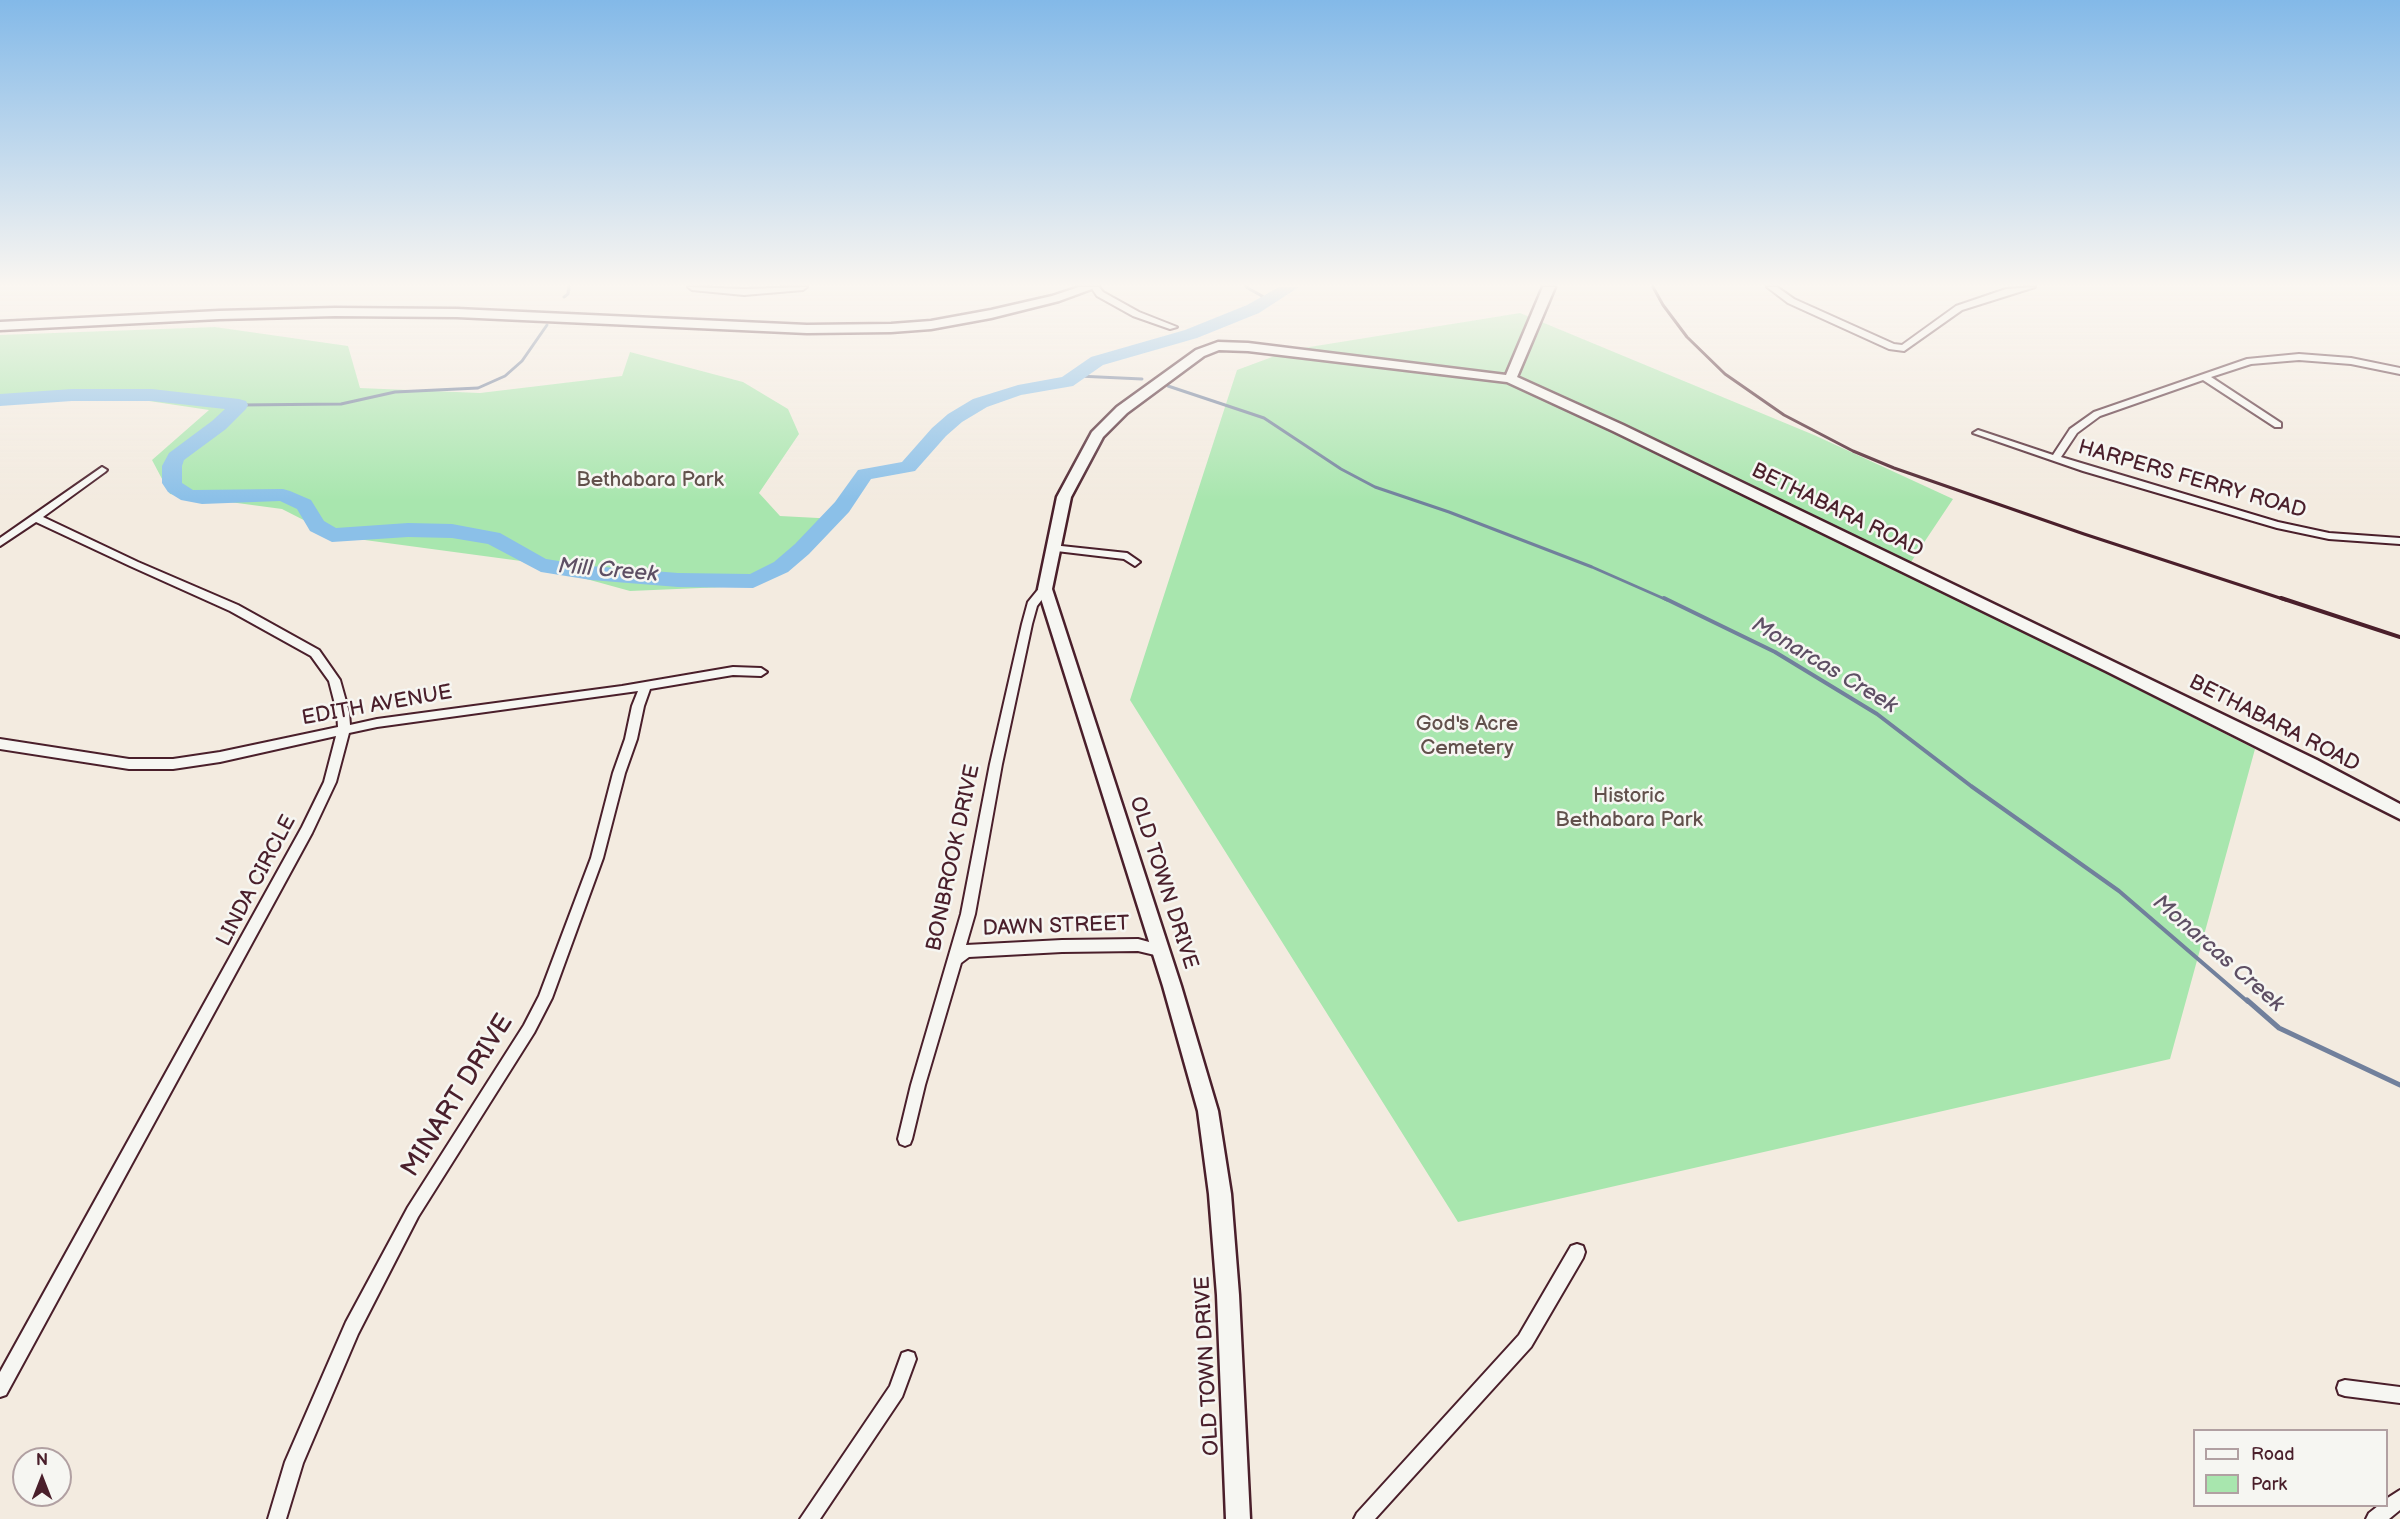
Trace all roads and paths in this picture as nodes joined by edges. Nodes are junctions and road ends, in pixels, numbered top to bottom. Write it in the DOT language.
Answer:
graph roads {
  1 [pos="1193,358"];
  2 [pos="1334,358"];
  3 [pos="1519,358"];
  4 [pos="2288,358"];
  5 [pos="2308,358"];
  6 [pos="2400,371"];
  7 [pos="2203,376"];
  8 [pos="1510,379"];
  9 [pos="2278,424"];
  10 [pos="1978,433"];
  11 [pos="2056,458"];
  12 [pos="102,470"];
  13 [pos="37,518"];
  14 [pos="2400,541"];
  15 [pos="0,543"];
  16 [pos="1052,548"];
  17 [pos="1135,562"];
  18 [pos="1046,589"];
  19 [pos="761,672"];
  20 [pos="646,685"];
  21 [pos="344,730"];
  22 [pos="0,744"];
  23 [pos="2400,812"];
  24 [pos="1159,950"];
  25 [pos="957,958"];
  26 [pos="905,1139"];
  27 [pos="1578,1252"];
  28 [pos="908,1359"];
  29 [pos="2345,1388"];
  30 [pos="0,1389"];
  31 [pos="2400,1395"];
  32 [pos="2400,1498"];
  33 [pos="277,1519"];
  34 [pos="809,1519"];
  35 [pos="1238,1519"];
  36 [pos="1362,1519"];
  37 [pos="2375,1519"];
  1 -- 16 [label="street, OLD TOWN DRIVE"];
  2 -- 8 [label="street, BETHABARA ROAD"];
  3 -- 8 [label="street"];
  4 -- 7 [label="street"];
  5 -- 6 [label="street"];
  7 -- 9 [label="street"];
  7 -- 11 [label="street"];
  8 -- 23 [label="street, BETHABARA ROAD"];
  10 -- 11 [label="street, HARPERS FERRY ROAD"];
  11 -- 14 [label="street, HARPERS FERRY ROAD"];
  12 -- 13 [label="street"];
  13 -- 15 [label="street"];
  13 -- 21 [label="street, LINDA CIRCLE"];
  16 -- 17 [label="street"];
  16 -- 18 [label="street, OLD TOWN DRIVE"];
  18 -- 24 [label="street, OLD TOWN DRIVE"];
  18 -- 25 [label="street, BONBROOK DRIVE"];
  19 -- 20 [label="street, EDITH AVENUE"];
  20 -- 21 [label="street, EDITH AVENUE"];
  20 -- 33 [label="street, MINART DRIVE"];
  21 -- 22 [label="street, EDITH AVENUE"];
  21 -- 30 [label="street, LINDA CIRCLE"];
  24 -- 25 [label="street, DAWN STREET"];
  24 -- 35 [label="street, OLD TOWN DRIVE"];
  25 -- 26 [label="street, BONBROOK DRIVE"];
  27 -- 36 [label="street"];
  28 -- 34 [label="street"];
  29 -- 31 [label="street"];
  32 -- 37 [label="street"];
}
